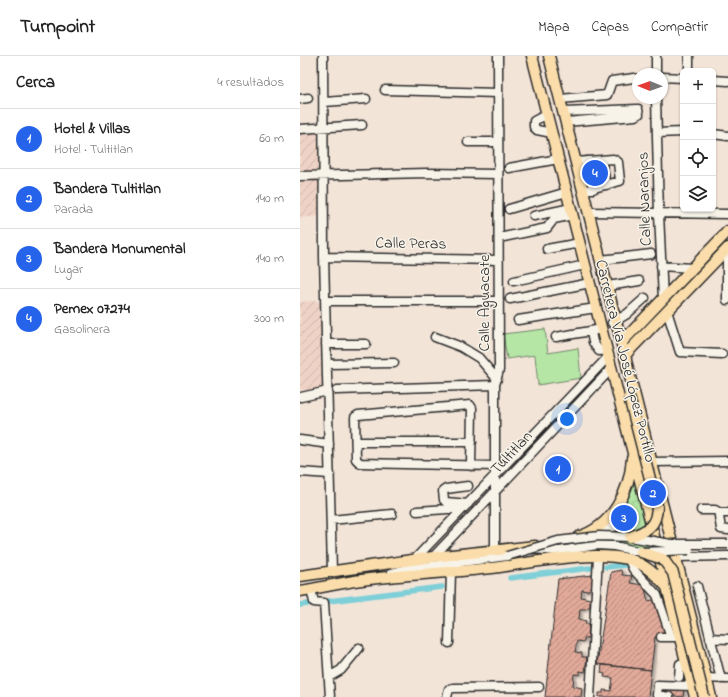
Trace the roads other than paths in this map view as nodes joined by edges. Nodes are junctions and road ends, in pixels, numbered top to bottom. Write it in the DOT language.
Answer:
graph roads {
  1 [pos="323,56"];
  2 [pos="498,56"];
  3 [pos="533,56"];
  4 [pos="544,56"];
  5 [pos="549,56"];
  6 [pos="656,56"];
  7 [pos="689,56"];
  8 [pos="656,68"];
  9 [pos="689,68"];
  10 [pos="668,77"];
  11 [pos="632,78"];
  12 [pos="680,78"];
  13 [pos="716,80"];
  14 [pos="728,81"];
  15 [pos="385,90"];
  16 [pos="498,93"];
  17 [pos="366,99"];
  18 [pos="560,99"];
  19 [pos="324,102"];
  20 [pos="656,104"];
  21 [pos="608,109"];
  22 [pos="582,110"];
  23 [pos="547,114"];
  24 [pos="565,117"];
  25 [pos="610,118"];
  26 [pos="585,120"];
  27 [pos="362,125"];
  28 [pos="324,126"];
  29 [pos="300,129"];
  30 [pos="680,132"];
  31 [pos="552,133"];
  32 [pos="657,133"];
  33 [pos="716,134"];
  34 [pos="728,136"];
  35 [pos="468,142"];
  36 [pos="498,142"];
  37 [pos="558,159"];
  38 [pos="601,160"];
  39 [pos="587,161"];
  40 [pos="576,162"];
  41 [pos="509,168"];
  42 [pos="324,174"];
  43 [pos="498,174"];
  44 [pos="300,176"];
  45 [pos="606,185"];
  46 [pos="588,190"];
  47 [pos="567,192"];
  48 [pos="509,209"];
  49 [pos="572,211"];
  50 [pos="589,212"];
  51 [pos="684,212"];
  52 [pos="707,212"];
  53 [pos="659,214"];
  54 [pos="728,214"];
  55 [pos="534,216"];
  56 [pos="728,231"];
  57 [pos="499,238"];
  58 [pos="580,243"];
  59 [pos="547,249"];
  60 [pos="726,253"];
  61 [pos="651,254"];
  62 [pos="324,257"];
  63 [pos="498,260"];
  64 [pos="601,260"];
  65 [pos="585,265"];
  66 [pos="661,266"];
  67 [pos="692,268"];
  68 [pos="514,281"];
  69 [pos="638,281"];
  70 [pos="590,283"];
  71 [pos="608,286"];
  72 [pos="727,296"];
  73 [pos="645,298"];
  74 [pos="510,299"];
  75 [pos="663,299"];
  76 [pos="325,300"];
  77 [pos="499,301"];
  78 [pos="596,308"];
  79 [pos="667,312"];
  80 [pos="518,320"];
  81 [pos="614,322"];
  82 [pos="602,329"];
  83 [pos="591,332"];
  84 [pos="435,337"];
  85 [pos="556,337"];
  86 [pos="622,342"];
  87 [pos="326,344"];
  88 [pos="366,344"];
  89 [pos="608,353"];
  90 [pos="722,354"];
  91 [pos="625,355"];
  92 [pos="394,363"];
  93 [pos="327,364"];
  94 [pos="612,368"];
  95 [pos="496,382"];
  96 [pos="337,390"];
  97 [pos="328,391"];
  98 [pos="629,393"];
  99 [pos="301,396"];
  100 [pos="300,440"];
  101 [pos="356,442"];
  102 [pos="472,442"];
  103 [pos="329,444"];
  104 [pos="632,448"];
  105 [pos="728,461"];
  106 [pos="652,462"];
  107 [pos="471,466"];
  108 [pos="496,470"];
  109 [pos="300,472"];
  110 [pos="330,474"];
  111 [pos="468,486"];
  112 [pos="495,491"];
  113 [pos="465,506"];
  114 [pos="701,510"];
  115 [pos="417,511"];
  116 [pos="724,513"];
  117 [pos="392,514"];
  118 [pos="331,520"];
  119 [pos="606,528"];
  120 [pos="728,530"];
  121 [pos="591,533"];
  122 [pos="630,537"];
  123 [pos="728,544"];
  124 [pos="518,548"];
  125 [pos="728,549"];
  126 [pos="495,550"];
  127 [pos="641,552"];
  128 [pos="728,556"];
  129 [pos="433,557"];
  130 [pos="598,557"];
  131 [pos="676,557"];
  132 [pos="414,560"];
  133 [pos="629,560"];
  134 [pos="332,571"];
  135 [pos="451,572"];
  136 [pos="300,577"];
  137 [pos="376,578"];
  138 [pos="697,586"];
  139 [pos="668,589"];
  140 [pos="305,590"];
  141 [pos="661,637"];
  142 [pos="676,637"];
  143 [pos="710,638"];
  144 [pos="728,639"];
  145 [pos="449,643"];
  146 [pos="359,648"];
  147 [pos="686,662"];
  148 [pos="329,677"];
  149 [pos="679,677"];
  150 [pos="706,678"];
  151 [pos="724,679"];
  152 [pos="692,686"];
  153 [pos="539,687"];
  154 [pos="330,697"];
  155 [pos="447,697"];
  156 [pos="590,697"];
  157 [pos="669,697"];
  158 [pos="696,697"];
  159 [pos="705,697"];
  160 [pos="711,697"];
  1 -- 19 [label="street"];
  2 -- 16 [label="street, Calle Aguacate"];
  3 -- 23 [label="main road, Carretera Vía José López Portillo"];
  3 -- 158 [label="street"];
  4 -- 81 [label="street"];
  5 -- 18 [label="main road, Carretera Vía José López Portillo"];
  6 -- 8 [label="street"];
  7 -- 9 [label="street"];
  10 -- 12 [label="street"];
  11 -- 18 [label="street"];
  13 -- 14 [label="street"];
  15 -- 16 [label="street"];
  16 -- 36 [label="street, Calle Aguacate"];
  17 -- 19 [label="street"];
  18 -- 24 [label="main road, Carretera Vía José López Portillo"];
  19 -- 28 [label="street"];
  20 -- 32 [label="street, Calle Naranjos"];
  21 -- 22 [label="street"];
  21 -- 25 [label="street"];
  21 -- 25 [label="street"];
  22 -- 24 [label="street"];
  22 -- 26 [label="street"];
  23 -- 31 [label="main road, Carretera Vía José López Portillo"];
  23 -- 31 [label="street"];
  24 -- 26 [label="street"];
  24 -- 40 [label="main road, Carretera Vía José López Portillo"];
  25 -- 26 [label="street"];
  27 -- 28 [label="street"];
  28 -- 29 [label="street"];
  28 -- 42 [label="street"];
  30 -- 32 [label="street"];
  31 -- 37 [label="main road, Carretera Vía José López Portillo"];
  32 -- 53 [label="street, Calle Naranjos"];
  33 -- 34 [label="street"];
  35 -- 36 [label="street"];
  36 -- 43 [label="street, Calle Aguacate"];
  37 -- 41 [label="street"];
  37 -- 47 [label="main road, Carretera Vía José López Portillo"];
  38 -- 39 [label="street"];
  38 -- 45 [label="street"];
  38 -- 45 [label="street"];
  39 -- 40 [label="street"];
  39 -- 46 [label="street"];
  40 -- 46 [label="main road, Carretera Vía José López Portillo"];
  42 -- 43 [label="street"];
  42 -- 44 [label="street"];
  42 -- 62 [label="street"];
  43 -- 57 [label="street, Calle Aguacate"];
  45 -- 46 [label="street"];
  46 -- 50 [label="main road, Carretera Vía José López Portillo"];
  47 -- 48 [label="street"];
  47 -- 49 [label="main road, Carretera Vía José López Portillo"];
  49 -- 55 [label="street"];
  49 -- 57 [label="street"];
  49 -- 58 [label="main road, Carretera Vía José López Portillo"];
  50 -- 53 [label="street"];
  50 -- 64 [label="main road, Carretera Vía José López Portillo"];
  51 -- 53 [label="street"];
  52 -- 54 [label="street"];
  53 -- 66 [label="street, Calle Naranjos"];
  56 -- 67 [label="main road"];
  57 -- 63 [label="street, Calle Aguacate"];
  58 -- 59 [label="street"];
  58 -- 65 [label="main road, Carretera Vía José López Portillo"];
  60 -- 72 [label="street"];
  60 -- 79 [label="main road"];
  61 -- 64 [label="street"];
  62 -- 63 [label="street, Calle Peras"];
  62 -- 76 [label="street"];
  63 -- 77 [label="street, Calle Aguacate"];
  64 -- 71 [label="main road, Carretera Vía José López Portillo"];
  65 -- 68 [label="street"];
  65 -- 70 [label="main road, Carretera Vía José López Portillo"];
  66 -- 67 [label="street"];
  66 -- 75 [label="street, Calle Naranjos"];
  67 -- 75 [label="main road"];
  69 -- 71 [label="street"];
  70 -- 74 [label="street"];
  70 -- 78 [label="main road, Carretera Vía José López Portillo"];
  71 -- 81 [label="main road, Carretera Vía José López Portillo"];
  73 -- 81 [label="street"];
  75 -- 86 [label="main road"];
  76 -- 77 [label="street"];
  76 -- 87 [label="street"];
  77 -- 95 [label="street, Calle Aguacate"];
  78 -- 80 [label="street"];
  78 -- 82 [label="main road, Carretera Vía José López Portillo"];
  79 -- 90 [label="street"];
  79 -- 91 [label="main road"];
  81 -- 86 [label="main road, Carretera Vía José López Portillo"];
  81 -- 98 [label="street"];
  82 -- 83 [label="street"];
  82 -- 89 [label="main road, Carretera Vía José López Portillo"];
  83 -- 85 [label="street"];
  83 -- 89 [label="street"];
  84 -- 95 [label="street"];
  86 -- 91 [label="main road, Carretera Vía José López Portillo"];
  87 -- 88 [label="street"];
  87 -- 93 [label="street"];
  89 -- 94 [label="main road, Carretera Vía José López Portillo"];
  89 -- 108 [label="street, Tultitlan"];
  91 -- 98 [label="main road"];
  91 -- 106 [label="main road, Carretera Vía José López Portillo"];
  92 -- 93 [label="street"];
  93 -- 97 [label="street"];
  94 -- 104 [label="main road, Carretera Vía José López Portillo"];
  94 -- 112 [label="street, Tultitlan"];
  95 -- 96 [label="street"];
  95 -- 108 [label="street, Calle Aguacate"];
  97 -- 99 [label="street"];
  97 -- 103 [label="street"];
  98 -- 122 [label="main road, bridge"];
  98 -- 159 [label="street"];
  100 -- 103 [label="street"];
  101 -- 102 [label="street"];
  101 -- 102 [label="street"];
  101 -- 107 [label="street"];
  102 -- 107 [label="street"];
  103 -- 110 [label="street"];
  104 -- 121 [label="main road"];
  104 -- 139 [label="main road, Carretera Vía José López Portillo"];
  105 -- 106 [label="street"];
  106 -- 131 [label="main road, Carretera Vía José López Portillo"];
  107 -- 108 [label="street"];
  108 -- 112 [label="street, Calle Aguacate"];
  108 -- 113 [label="street, Tultitlan"];
  109 -- 110 [label="street"];
  110 -- 118 [label="street"];
  111 -- 113 [label="street"];
  112 -- 126 [label="street, Calle Aguacate"];
  112 -- 129 [label="street, Tultitlan"];
  113 -- 115 [label="street"];
  113 -- 132 [label="street, Tultitlan"];
  114 -- 116 [label="street"];
  116 -- 120 [label="street"];
  117 -- 118 [label="street"];
  118 -- 134 [label="street"];
  119 -- 121 [label="street"];
  121 -- 124 [label="main road"];
  122 -- 123 [label="street, bridge"];
  122 -- 137 [label="street, bridge"];
  124 -- 126 [label="main road"];
  124 -- 127 [label="street"];
  125 -- 127 [label="street, bridge"];
  126 -- 129 [label="main road"];
  127 -- 159 [label="main road, bridge"];
  128 -- 131 [label="street"];
  129 -- 132 [label="main road"];
  130 -- 133 [label="main road"];
  130 -- 135 [label="main road"];
  130 -- 156 [label="street"];
  131 -- 150 [label="main road, Carretera Vía José López Portillo"];
  132 -- 134 [label="main road"];
  133 -- 139 [label="main road"];
  133 -- 142 [label="street"];
  134 -- 136 [label="main road"];
  135 -- 137 [label="main road"];
  135 -- 145 [label="street"];
  136 -- 140 [label="main road"];
  137 -- 140 [label="main road"];
  138 -- 143 [label="street"];
  139 -- 142 [label="main road, Carretera Vía José López Portillo"];
  140 -- 148 [label="street"];
  141 -- 142 [label="street"];
  142 -- 147 [label="main road, Carretera Vía José López Portillo"];
  143 -- 144 [label="street"];
  143 -- 151 [label="street"];
  146 -- 148 [label="street"];
  147 -- 149 [label="street"];
  147 -- 152 [label="main road, Carretera Vía José López Portillo"];
  148 -- 154 [label="street"];
  150 -- 151 [label="street"];
  150 -- 160 [label="main road, Carretera Vía José López Portillo"];
  152 -- 157 [label="street"];
  152 -- 158 [label="main road, Carretera Vía José López Portillo"];
  153 -- 155 [label="street"];
}
